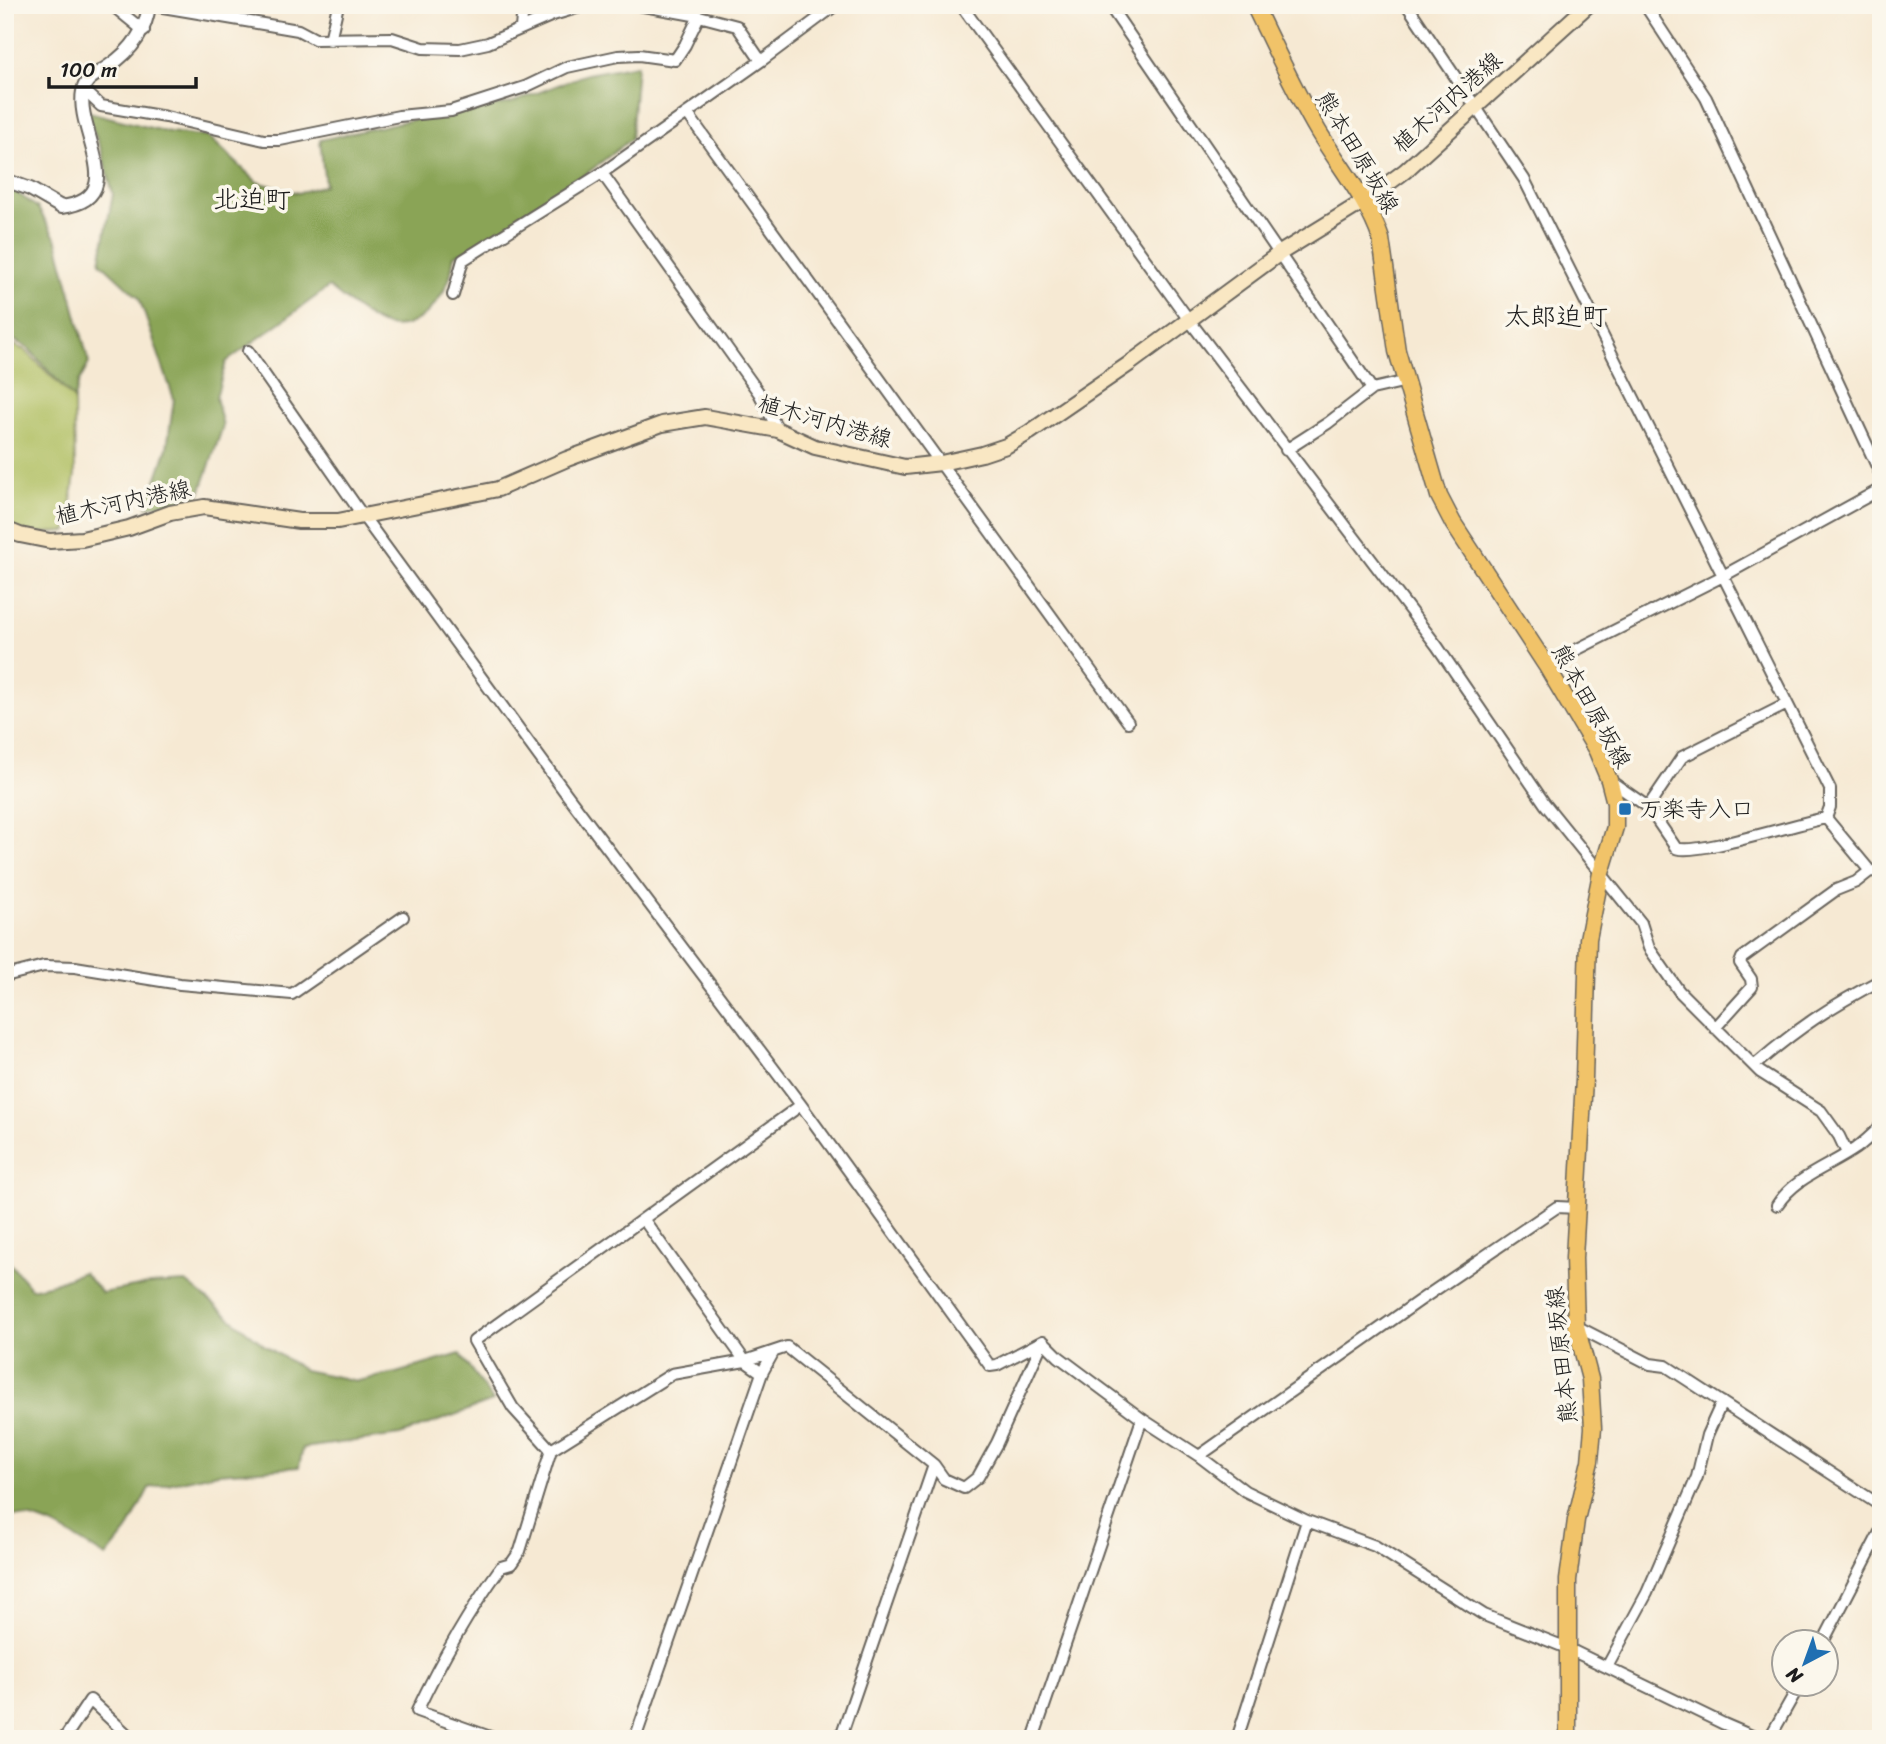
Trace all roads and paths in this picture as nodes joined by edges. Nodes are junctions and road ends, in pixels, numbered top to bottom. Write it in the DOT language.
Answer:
graph roads {
  1 [pos="112,5"];
  2 [pos="150,5"];
  3 [pos="211,5"];
  4 [pos="338,5"];
  5 [pos="523,5"];
  6 [pos="596,5"];
  7 [pos="638,5"];
  8 [pos="712,5"];
  9 [pos="836,5"];
  10 [pos="961,5"];
  11 [pos="1109,5"];
  12 [pos="1254,5"];
  13 [pos="1407,5"];
  14 [pos="1588,5"];
  15 [pos="1645,5"];
  16 [pos="704,17"];
  17 [pos="227,18"];
  18 [pos="521,28"];
  19 [pos="144,31"];
  20 [pos="330,40"];
  21 [pos="761,61"];
  22 [pos="83,89"];
  23 [pos="1475,107"];
  24 [pos="687,114"];
  25 [pos="602,173"];
  26 [pos="5,180"];
  27 [pos="1363,202"];
  28 [pos="1280,254"];
  29 [pos="453,295"];
  30 [pos="1189,320"];
  31 [pos="248,352"];
  32 [pos="1407,381"];
  33 [pos="1372,389"];
  34 [pos="778,430"];
  35 [pos="1286,450"];
  36 [pos="941,463"];
  37 [pos="1881,475"];
  38 [pos="1881,489"];
  39 [pos="363,516"];
  40 [pos="5,529"];
  41 [pos="1723,576"];
  42 [pos="1546,665"];
  43 [pos="1787,704"];
  44 [pos="1128,722"];
  45 [pos="1609,780"];
  46 [pos="1648,807"];
  47 [pos="1826,818"];
  48 [pos="1875,871"];
  49 [pos="1601,873"];
  50 [pos="403,917"];
  51 [pos="5,976"];
  52 [pos="1881,980"];
  53 [pos="1715,1028"];
  54 [pos="1754,1066"];
  55 [pos="801,1105"];
  56 [pos="1881,1126"];
  57 [pos="1847,1153"];
  58 [pos="1777,1205"];
  59 [pos="1577,1208"];
  60 [pos="644,1220"];
  61 [pos="1576,1326"];
  62 [pos="1043,1341"];
  63 [pos="773,1353"];
  64 [pos="745,1361"];
  65 [pos="762,1373"];
  66 [pos="1723,1402"];
  67 [pos="1142,1419"];
  68 [pos="551,1450"];
  69 [pos="1199,1456"];
  70 [pos="934,1465"];
  71 [pos="1881,1506"];
  72 [pos="1307,1521"];
  73 [pos="1881,1530"];
  74 [pos="1831,1628"];
  75 [pos="1567,1647"];
  76 [pos="1607,1667"];
  77 [pos="1793,1698"];
  78 [pos="1724,1724"];
  79 [pos="64,1739"];
  80 [pos="132,1739"];
  81 [pos="496,1739"];
  82 [pos="635,1739"];
  83 [pos="840,1739"];
  84 [pos="1033,1739"];
  85 [pos="1237,1739"];
  86 [pos="1568,1739"];
  87 [pos="1735,1739"];
  88 [pos="1759,1739"];
  89 [pos="1769,1739"];
  1 -- 19 [label="street"];
  2 -- 17 [label="street"];
  2 -- 19 [label="street"];
  3 -- 17 [label="street"];
  4 -- 20 [label="street"];
  5 -- 18 [label="street"];
  6 -- 18 [label="street"];
  7 -- 16 [label="street"];
  8 -- 16 [label="street"];
  9 -- 21 [label="street"];
  10 -- 30 [label="street"];
  11 -- 28 [label="street"];
  12 -- 27 [label="main road, 熊本田原坂線"];
  13 -- 23 [label="street"];
  14 -- 23 [label="main road, 植木河内港線"];
  15 -- 37 [label="street"];
  16 -- 21 [label="street"];
  16 -- 22 [label="street"];
  17 -- 20 [label="street"];
  18 -- 20 [label="street"];
  19 -- 22 [label="street"];
  21 -- 24 [label="street"];
  22 -- 26 [label="street"];
  23 -- 27 [label="main road, 植木河内港線"];
  23 -- 41 [label="street"];
  24 -- 25 [label="street"];
  24 -- 36 [label="street"];
  25 -- 29 [label="street"];
  25 -- 34 [label="street"];
  27 -- 28 [label="main road, 植木河内港線"];
  27 -- 32 [label="main road, 熊本田原坂線"];
  28 -- 30 [label="main road, 植木河内港線"];
  28 -- 33 [label="street"];
  30 -- 35 [label="street"];
  30 -- 36 [label="main road, 植木河内港線"];
  31 -- 39 [label="street"];
  32 -- 33 [label="street"];
  32 -- 42 [label="main road, 熊本田原坂線"];
  33 -- 35 [label="street"];
  34 -- 36 [label="main road, 植木河内港線"];
  34 -- 39 [label="main road, 植木河内港線"];
  35 -- 49 [label="street"];
  36 -- 44 [label="street"];
  38 -- 41 [label="street"];
  39 -- 40 [label="main road, 植木河内港線"];
  39 -- 55 [label="street"];
  41 -- 42 [label="street"];
  41 -- 43 [label="street"];
  42 -- 45 [label="main road, 熊本田原坂線"];
  43 -- 46 [label="street"];
  43 -- 47 [label="street"];
  45 -- 46 [label="street"];
  45 -- 49 [label="main road, 熊本田原坂線"];
  46 -- 47 [label="street"];
  47 -- 48 [label="street"];
  48 -- 53 [label="street"];
  49 -- 53 [label="street"];
  49 -- 59 [label="main road, 熊本田原坂線"];
  50 -- 51 [label="street"];
  52 -- 54 [label="street"];
  53 -- 54 [label="street"];
  54 -- 57 [label="street"];
  55 -- 60 [label="street"];
  55 -- 62 [label="street"];
  56 -- 57 [label="street"];
  57 -- 58 [label="street"];
  59 -- 61 [label="main road, 熊本田原坂線"];
  59 -- 69 [label="street"];
  60 -- 64 [label="street"];
  60 -- 68 [label="street"];
  61 -- 66 [label="street"];
  61 -- 75 [label="main road, 熊本田原坂線"];
  62 -- 67 [label="street"];
  62 -- 70 [label="street"];
  63 -- 64 [label="street"];
  63 -- 65 [label="street"];
  63 -- 70 [label="street"];
  64 -- 65 [label="street"];
  64 -- 68 [label="street"];
  65 -- 82 [label="street"];
  66 -- 71 [label="street"];
  66 -- 76 [label="street"];
  67 -- 69 [label="street"];
  67 -- 84 [label="street"];
  68 -- 81 [label="street"];
  69 -- 72 [label="street"];
  70 -- 83 [label="street"];
  72 -- 75 [label="street"];
  72 -- 85 [label="street"];
  73 -- 74 [label="street"];
  75 -- 76 [label="street"];
  75 -- 86 [label="main road, 熊本田原坂線"];
  76 -- 78 [label="street"];
  77 -- 89 [label="street"];
  78 -- 87 [label="street"];
  78 -- 88 [label="street"];
  79 -- 80 [label="street"];
}
